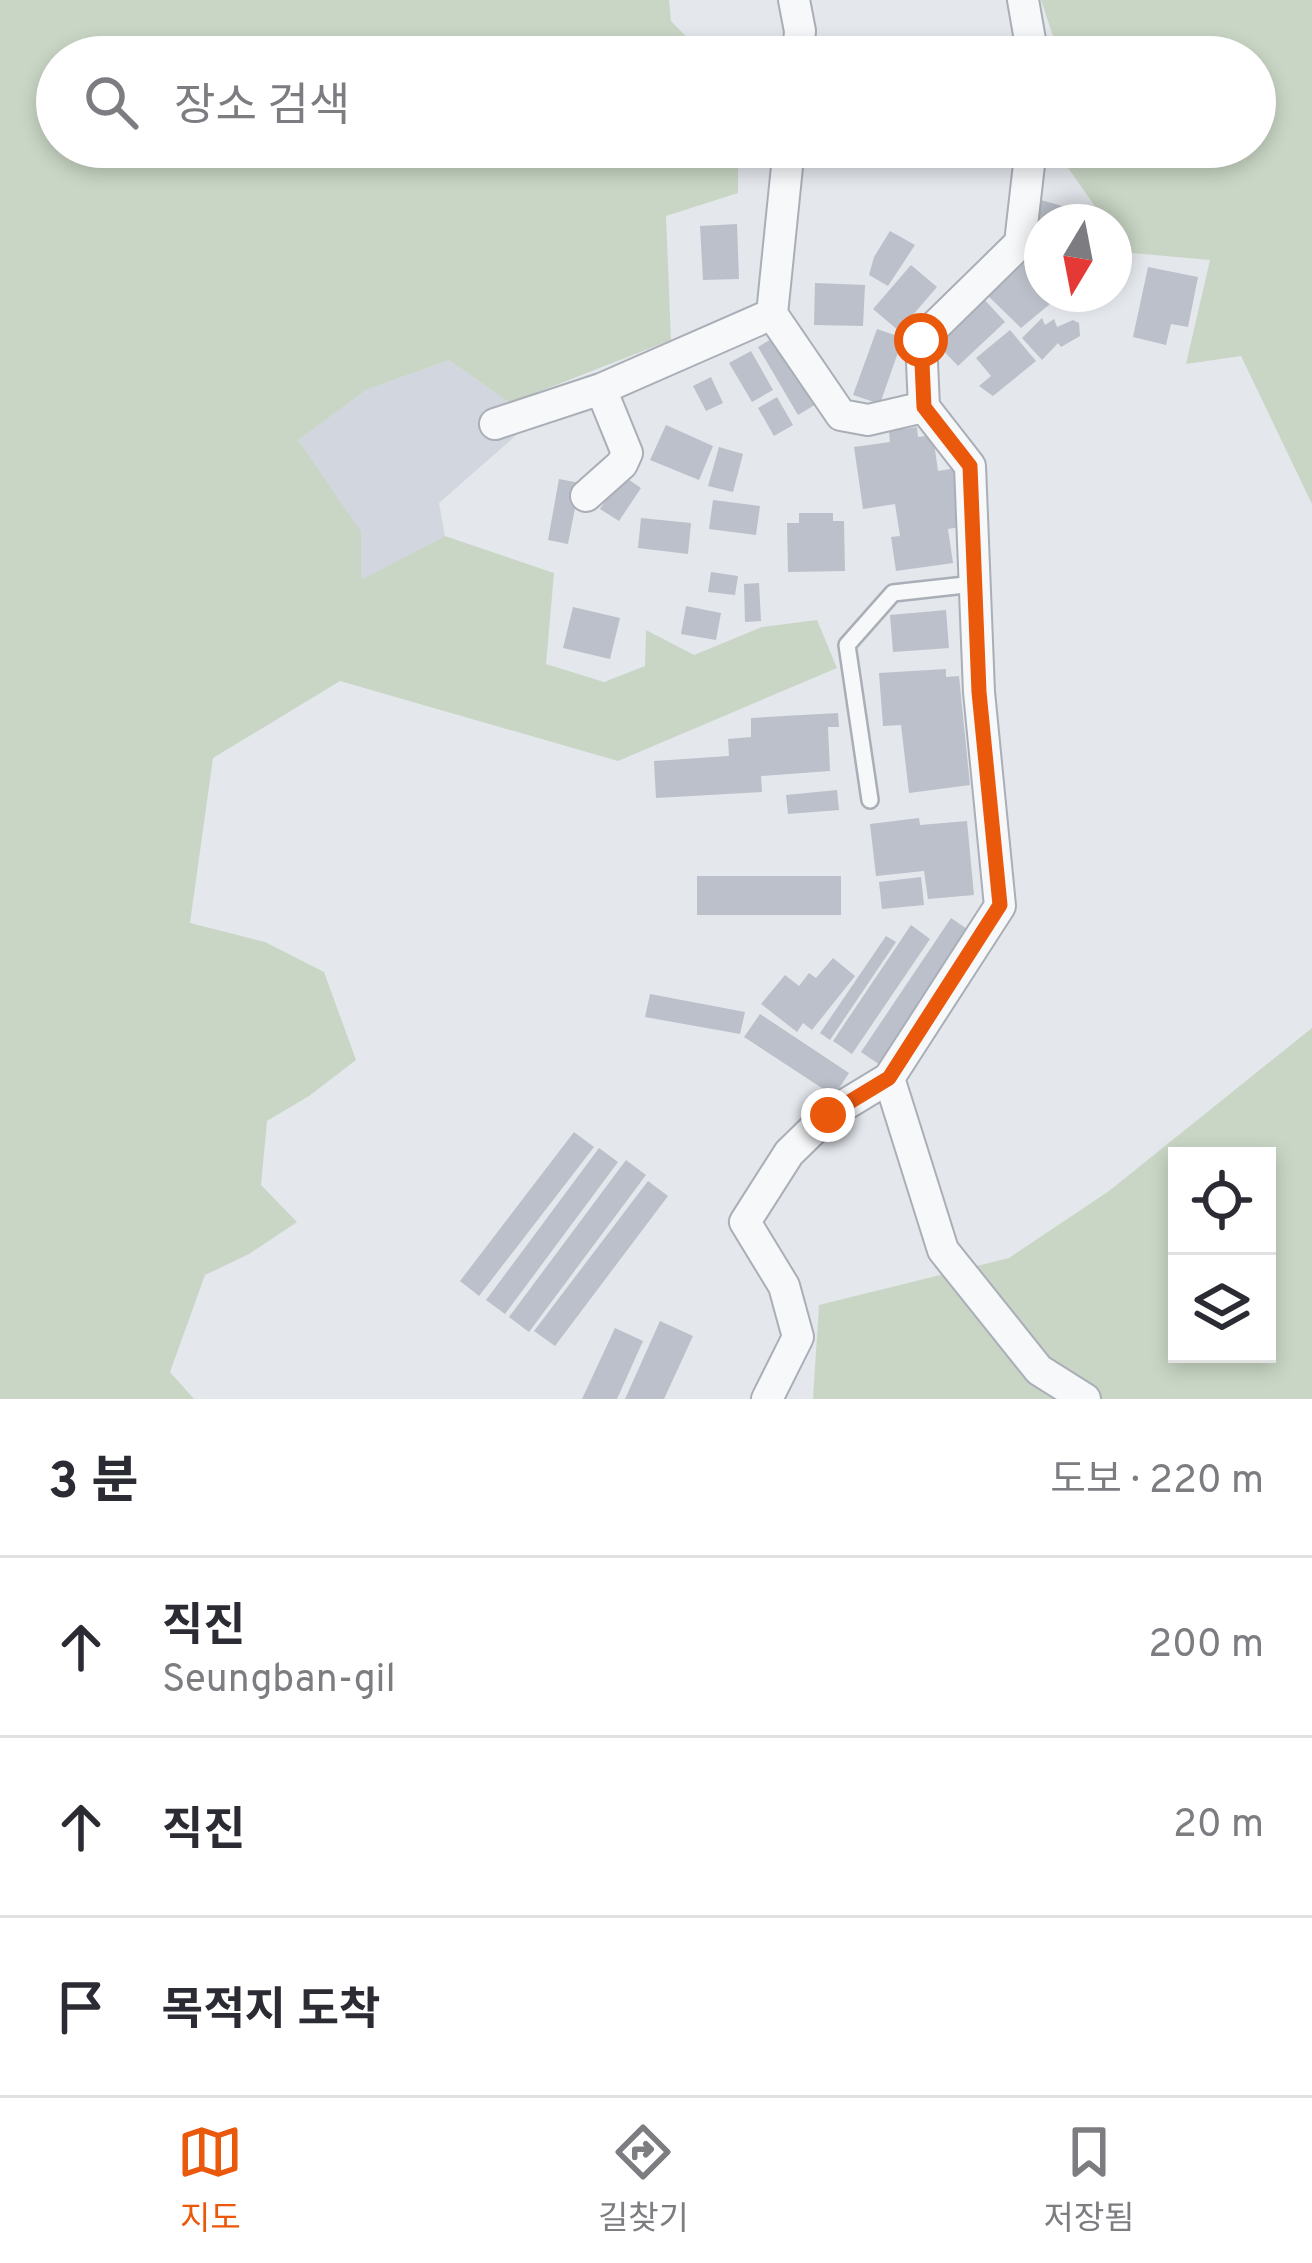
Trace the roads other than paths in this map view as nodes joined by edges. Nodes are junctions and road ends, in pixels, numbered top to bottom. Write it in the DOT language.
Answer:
graph roads {
  1 [pos="794,0"];
  2 [pos="1023,0"];
  3 [pos="798,36"];
  4 [pos="1029,36"];
  5 [pos="787,168"];
  6 [pos="1028,168"];
  7 [pos="772,314"];
  8 [pos="601,389"];
  9 [pos="924,407"];
  10 [pos="495,424"];
  11 [pos="586,496"];
  12 [pos="974,584"];
  13 [pos="870,800"];
  14 [pos="889,1078"];
  15 [pos="767,1399"];
  16 [pos="1085,1399"];
  1 -- 3 [label="street"];
  2 -- 4 [label="street"];
  5 -- 7 [label="street"];
  6 -- 9 [label="street"];
  7 -- 8 [label="street"];
  7 -- 9 [label="street"];
  8 -- 10 [label="street"];
  8 -- 11 [label="street"];
  9 -- 12 [label="street"];
  12 -- 13 [label="lane"];
  12 -- 14 [label="street"];
  14 -- 15 [label="street"];
  14 -- 16 [label="street"];
}
